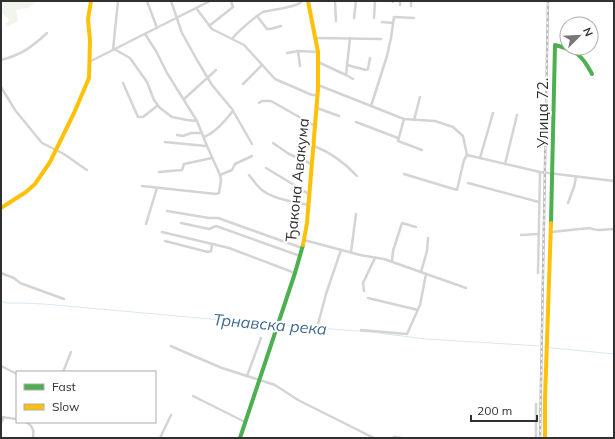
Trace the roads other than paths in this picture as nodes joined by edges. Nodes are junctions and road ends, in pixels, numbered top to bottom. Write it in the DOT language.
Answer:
graph roads {
  1 [pos="91,1"];
  2 [pos="118,1"];
  3 [pos="147,1"];
  4 [pos="171,1"];
  5 [pos="210,1"];
  6 [pos="232,1"];
  7 [pos="302,1"];
  8 [pos="308,1"];
  9 [pos="335,1"];
  10 [pos="356,1"];
  11 [pos="375,1"];
  12 [pos="411,1"];
  13 [pos="411,6"];
  14 [pos="196,8"];
  15 [pos="257,16"];
  16 [pos="176,18"];
  17 [pos="354,18"];
  18 [pos="374,18"];
  19 [pos="414,18"];
  20 [pos="336,20"];
  21 [pos="382,22"];
  22 [pos="393,23"];
  23 [pos="209,26"];
  24 [pos="281,26"];
  25 [pos="157,28"];
  26 [pos="47,33"];
  27 [pos="145,34"];
  28 [pos="316,38"];
  29 [pos="350,38"];
  30 [pos="232,39"];
  31 [pos="381,39"];
  32 [pos="114,50"];
  33 [pos="298,51"];
  34 [pos="318,52"];
  35 [pos="287,53"];
  36 [pos="370,58"];
  37 [pos="1,60"];
  38 [pos="89,62"];
  39 [pos="318,62"];
  40 [pos="262,65"];
  41 [pos="348,65"];
  42 [pos="300,66"];
  43 [pos="216,70"];
  44 [pos="592,74"];
  45 [pos="346,75"];
  46 [pos="207,78"];
  47 [pos="353,79"];
  48 [pos="123,84"];
  49 [pos="243,84"];
  50 [pos="318,86"];
  51 [pos="1,87"];
  52 [pos="318,95"];
  53 [pos="420,97"];
  54 [pos="184,99"];
  55 [pos="259,103"];
  56 [pos="157,106"];
  57 [pos="371,106"];
  58 [pos="317,108"];
  59 [pos="232,112"];
  60 [pos="493,113"];
  61 [pos="517,115"];
  62 [pos="338,116"];
  63 [pos="404,119"];
  64 [pos="197,120"];
  65 [pos="414,120"];
  66 [pos="356,122"];
  67 [pos="316,126"];
  68 [pos="202,133"];
  69 [pos="176,135"];
  70 [pos="204,137"];
  71 [pos="398,138"];
  72 [pos="165,142"];
  73 [pos="273,143"];
  74 [pos="252,144"];
  75 [pos="206,146"];
  76 [pos="314,146"];
  77 [pos="56,150"];
  78 [pos="422,150"];
  79 [pos="468,155"];
  80 [pos="252,156"];
  81 [pos="212,158"];
  82 [pos="480,158"];
  83 [pos="312,164"];
  84 [pos="505,164"];
  85 [pos="266,168"];
  86 [pos="87,170"];
  87 [pos="159,172"];
  88 [pos="540,172"];
  89 [pos="404,174"];
  90 [pos="553,174"];
  91 [pos="220,175"];
  92 [pos="249,175"];
  93 [pos="357,176"];
  94 [pos="576,177"];
  95 [pos="614,181"];
  96 [pos="468,183"];
  97 [pos="142,186"];
  98 [pos="157,188"];
  99 [pos="309,194"];
  100 [pos="539,202"];
  101 [pos="568,203"];
  102 [pos="308,204"];
  103 [pos="1,208"];
  104 [pos="167,211"];
  105 [pos="356,214"];
  106 [pos="181,223"];
  107 [pos="146,224"];
  108 [pos="416,227"];
  109 [pos="614,229"];
  110 [pos="162,232"];
  111 [pos="551,232"];
  112 [pos="538,234"];
  113 [pos="521,235"];
  114 [pos="428,238"];
  115 [pos="304,240"];
  116 [pos="165,241"];
  117 [pos="212,244"];
  118 [pos="302,248"];
  119 [pos="341,250"];
  120 [pos="351,252"];
  121 [pos="300,256"];
  122 [pos="375,258"];
  123 [pos="392,262"];
  124 [pos="422,272"];
  125 [pos="1,273"];
  126 [pos="295,273"];
  127 [pos="538,273"];
  128 [pos="426,274"];
  129 [pos="466,288"];
  130 [pos="364,291"];
  131 [pos="368,298"];
  132 [pos="64,299"];
  133 [pos="418,310"];
  134 [pos="318,324"];
  135 [pos="361,330"];
  136 [pos="261,338"];
  137 [pos="171,346"];
  138 [pos="71,352"];
  139 [pos="1,366"];
  140 [pos="63,371"];
  141 [pos="16,374"];
  142 [pos="246,376"];
  143 [pos="260,381"];
  144 [pos="193,396"];
  145 [pos="536,404"];
  146 [pos="171,415"];
  147 [pos="2,417"];
  148 [pos="16,418"];
  149 [pos="246,422"];
  150 [pos="1,423"];
  151 [pos="28,423"];
  152 [pos="33,438"];
  153 [pos="160,438"];
  154 [pos="240,438"];
  155 [pos="374,438"];
  156 [pos="392,438"];
  157 [pos="401,438"];
  158 [pos="536,438"];
  159 [pos="546,438"];
  1 -- 38 [label="street"];
  2 -- 32 [label="street"];
  3 -- 25 [label="street"];
  4 -- 16 [label="street"];
  5 -- 14 [label="street"];
  6 -- 23 [label="street"];
  7 -- 15 [label="street"];
  8 -- 28 [label="street, Ђакона Авакума"];
  9 -- 20 [label="street"];
  10 -- 17 [label="street"];
  11 -- 18 [label="street"];
  12 -- 13 [label="street"];
  14 -- 16 [label="street"];
  14 -- 23 [label="street"];
  15 -- 24 [label="street"];
  15 -- 30 [label="street"];
  16 -- 25 [label="street"];
  16 -- 46 [label="street"];
  19 -- 22 [label="street"];
  21 -- 22 [label="street"];
  22 -- 57 [label="street"];
  23 -- 30 [label="street"];
  25 -- 27 [label="street"];
  26 -- 37 [label="street"];
  27 -- 32 [label="street"];
  27 -- 54 [label="street"];
  28 -- 29 [label="street"];
  28 -- 34 [label="street, Ђакона Авакума"];
  29 -- 31 [label="street"];
  29 -- 41 [label="street"];
  30 -- 40 [label="street"];
  32 -- 38 [label="street"];
  32 -- 56 [label="street"];
  33 -- 34 [label="street"];
  33 -- 35 [label="street"];
  33 -- 42 [label="street"];
  34 -- 39 [label="street, Ђакона Авакума"];
  36 -- 41 [label="street"];
  38 -- 77 [label="street"];
  39 -- 45 [label="street"];
  39 -- 50 [label="street, Ђакона Авакума"];
  40 -- 49 [label="street"];
  40 -- 52 [label="street"];
  41 -- 45 [label="street"];
  43 -- 46 [label="street"];
  44 -- 90 [label="street, Улица 72."];
  45 -- 47 [label="street"];
  46 -- 54 [label="street"];
  46 -- 59 [label="street"];
  48 -- 56 [label="street"];
  50 -- 52 [label="street, Ђакона Авакума"];
  50 -- 57 [label="street"];
  51 -- 77 [label="street"];
  52 -- 58 [label="street, Ђакона Авакума"];
  53 -- 65 [label="street"];
  54 -- 64 [label="street"];
  55 -- 67 [label="street"];
  56 -- 64 [label="street"];
  57 -- 63 [label="street"];
  58 -- 62 [label="street, Ђакона Авакума"];
  58 -- 67 [label="street, Ђакона Авакума"];
  59 -- 70 [label="street"];
  59 -- 74 [label="street"];
  60 -- 82 [label="street"];
  61 -- 84 [label="street"];
  63 -- 65 [label="street"];
  63 -- 71 [label="street"];
  64 -- 68 [label="street"];
  65 -- 79 [label="street"];
  66 -- 71 [label="street"];
  67 -- 76 [label="street, Ђакона Авакума"];
  68 -- 69 [label="street"];
  68 -- 70 [label="street"];
  70 -- 75 [label="street"];
  71 -- 78 [label="street"];
  72 -- 75 [label="street"];
  73 -- 83 [label="street"];
  75 -- 81 [label="street"];
  76 -- 83 [label="street, Ђакона Авакума"];
  76 -- 93 [label="street"];
  77 -- 86 [label="street"];
  77 -- 103 [label="street"];
  79 -- 82 [label="street"];
  79 -- 89 [label="street"];
  80 -- 91 [label="street"];
  81 -- 87 [label="street"];
  81 -- 91 [label="street"];
  82 -- 84 [label="street"];
  83 -- 99 [label="street, Ђакона Авакума"];
  84 -- 88 [label="street"];
  85 -- 99 [label="street"];
  88 -- 90 [label="street"];
  88 -- 100 [label="street"];
  90 -- 94 [label="street"];
  90 -- 111 [label="street, Улица 72."];
  91 -- 98 [label="street"];
  92 -- 102 [label="street"];
  94 -- 95 [label="street"];
  94 -- 101 [label="street"];
  96 -- 100 [label="street"];
  97 -- 98 [label="street"];
  98 -- 107 [label="street"];
  99 -- 102 [label="street, Ђакона Авакума"];
  100 -- 112 [label="street"];
  102 -- 115 [label="street, Ђакона Авакума"];
  104 -- 118 [label="street"];
  105 -- 120 [label="street"];
  106 -- 121 [label="street"];
  108 -- 123 [label="street"];
  109 -- 111 [label="street"];
  110 -- 117 [label="street"];
  111 -- 159 [label="street, Улица 72."];
  112 -- 113 [label="street"];
  112 -- 127 [label="street"];
  114 -- 124 [label="street"];
  115 -- 118 [label="street, Ђакона Авакума"];
  115 -- 119 [label="street"];
  116 -- 117 [label="street"];
  117 -- 126 [label="street"];
  118 -- 121 [label="street, Ђакона Авакума"];
  119 -- 120 [label="street"];
  119 -- 134 [label="street"];
  120 -- 122 [label="street"];
  121 -- 126 [label="street, Ђакона Авакума"];
  122 -- 123 [label="street"];
  122 -- 130 [label="street"];
  123 -- 124 [label="street"];
  124 -- 128 [label="street"];
  125 -- 132 [label="street"];
  126 -- 143 [label="street, Ђакона Авакума"];
  128 -- 129 [label="street"];
  128 -- 133 [label="street"];
  131 -- 133 [label="street"];
  133 -- 135 [label="street"];
  136 -- 142 [label="street"];
  137 -- 142 [label="street"];
  138 -- 140 [label="street"];
  139 -- 141 [label="street"];
  142 -- 143 [label="street"];
  143 -- 149 [label="street, Ђакона Авакума"];
  143 -- 155 [label="street"];
  144 -- 149 [label="street"];
  145 -- 158 [label="street"];
  146 -- 153 [label="street"];
  147 -- 148 [label="street"];
  147 -- 150 [label="street"];
  149 -- 154 [label="street, Ђакона Авакума"];
  151 -- 152 [label="street"];
  156 -- 157 [label="street"];
}
